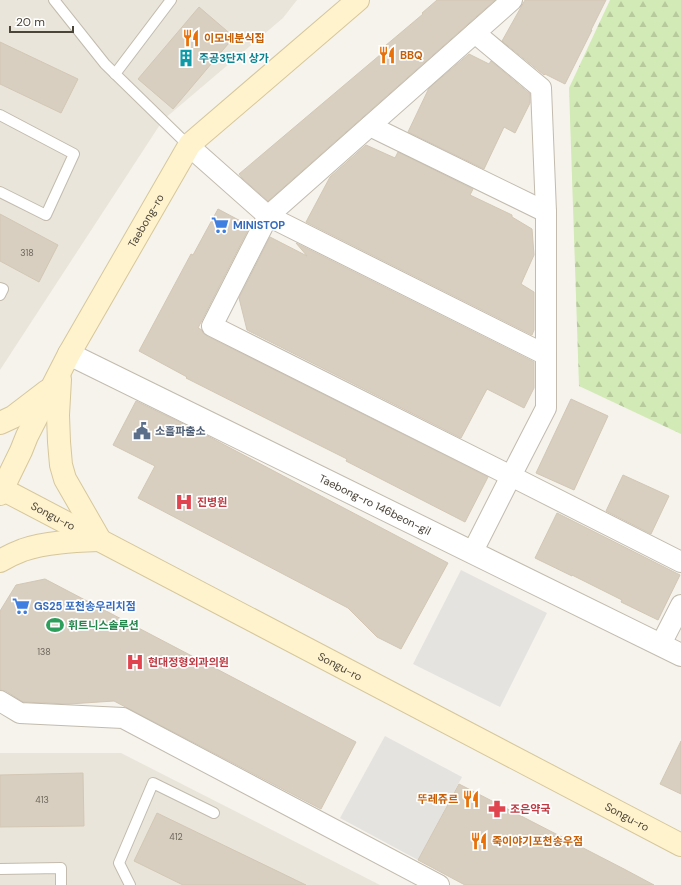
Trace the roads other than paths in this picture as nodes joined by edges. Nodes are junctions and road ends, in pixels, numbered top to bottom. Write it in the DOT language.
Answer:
graph roads {
  1 [pos="54,0"];
  2 [pos="171,0"];
  3 [pos="358,0"];
  4 [pos="512,0"];
  5 [pos="475,33"];
  6 [pos="115,74"];
  7 [pos="0,115"];
  8 [pos="370,126"];
  9 [pos="189,146"];
  10 [pos="0,192"];
  11 [pos="546,212"];
  12 [pos="268,216"];
  13 [pos="0,288"];
  14 [pos="0,295"];
  15 [pos="546,355"];
  16 [pos="61,371"];
  17 [pos="0,423"];
  18 [pos="511,476"];
  19 [pos="1,490"];
  20 [pos="100,540"];
  21 [pos="473,551"];
  22 [pos="0,561"];
  23 [pos="681,562"];
  24 [pos="681,605"];
  25 [pos="661,644"];
  26 [pos="681,654"];
  27 [pos="0,701"];
  28 [pos="214,813"];
  29 [pos="681,845"];
  30 [pos="0,869"];
  31 [pos="61,885"];
  32 [pos="130,885"];
  33 [pos="439,885"];
  1 -- 6 [label="lane"];
  2 -- 6 [label="lane"];
  3 -- 9 [label="main road, Taebong-ro"];
  4 -- 5 [label="street"];
  5 -- 8 [label="street"];
  5 -- 11 [label="street"];
  6 -- 9 [label="lane"];
  7 -- 10 [label="lane"];
  8 -- 11 [label="street"];
  8 -- 12 [label="street"];
  9 -- 12 [label="street"];
  9 -- 16 [label="main road, Taebong-ro"];
  11 -- 15 [label="street"];
  12 -- 15 [label="street"];
  12 -- 18 [label="street"];
  13 -- 14 [label="lane"];
  15 -- 18 [label="street"];
  16 -- 17 [label="main road"];
  16 -- 19 [label="main road, Taebong-ro"];
  16 -- 20 [label="main road"];
  16 -- 21 [label="street, Taebong-ro 146beon-gil"];
  18 -- 21 [label="street"];
  18 -- 23 [label="street"];
  19 -- 20 [label="main road, Songu-ro"];
  20 -- 22 [label="main road"];
  20 -- 29 [label="main road, Songu-ro"];
  21 -- 25 [label="street, Taebong-ro 146beon-gil"];
  24 -- 25 [label="street"];
  25 -- 26 [label="street, Taebong-ro 146beon-gil"];
  27 -- 33 [label="street"];
  28 -- 32 [label="lane"];
  30 -- 31 [label="lane"];
}
